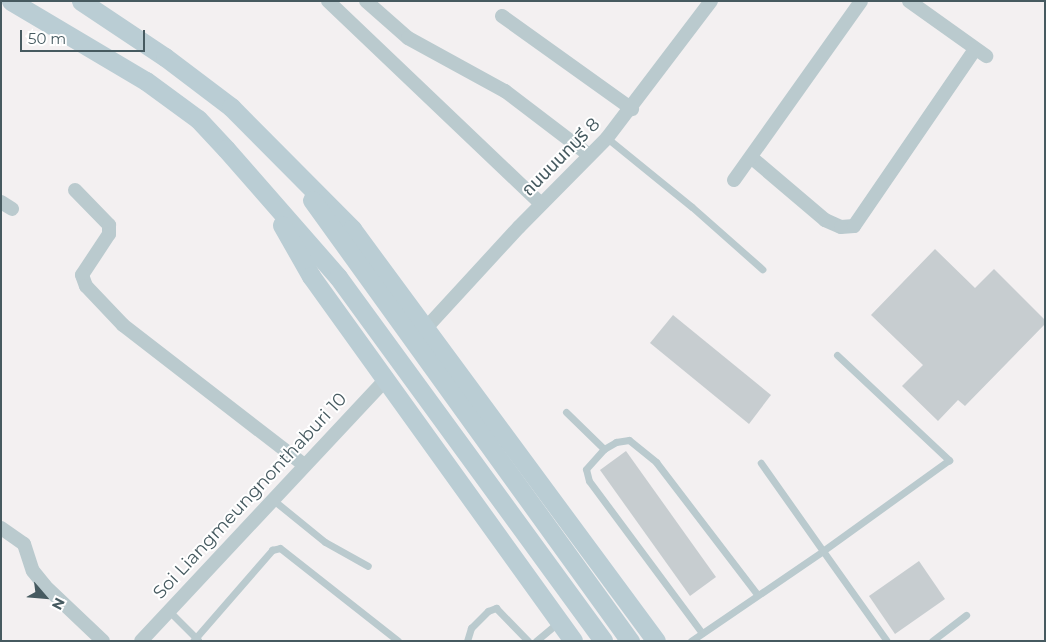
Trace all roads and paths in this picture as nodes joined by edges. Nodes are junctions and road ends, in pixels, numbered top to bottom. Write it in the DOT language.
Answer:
graph roads {
  1 [pos="11,1"];
  2 [pos="81,1"];
  3 [pos="328,1"];
  4 [pos="366,1"];
  5 [pos="711,1"];
  6 [pos="861,1"];
  7 [pos="910,1"];
  8 [pos="502,16"];
  9 [pos="632,109"];
  10 [pos="607,138"];
  11 [pos="281,155"];
  12 [pos="589,155"];
  13 [pos="752,158"];
  14 [pos="734,180"];
  15 [pos="261,189"];
  16 [pos="75,190"];
  17 [pos="541,204"];
  18 [pos="762,270"];
  19 [pos="426,328"];
  20 [pos="837,354"];
  21 [pos="387,378"];
  22 [pos="566,412"];
  23 [pos="604,449"];
  24 [pos="303,464"];
  25 [pos="761,464"];
  26 [pos="271,499"];
  27 [pos="1,528"];
  28 [pos="823,551"];
  29 [pos="368,566"];
  30 [pos="757,594"];
  31 [pos="168,611"];
  32 [pos="966,615"];
  33 [pos="559,622"];
  34 [pos="702,634"];
  35 [pos="196,640"];
  36 [pos="103,641"];
  37 [pos="141,641"];
  38 [pos="398,641"];
  39 [pos="467,641"];
  40 [pos="528,641"];
  41 [pos="536,641"];
  42 [pos="573,641"];
  43 [pos="603,641"];
  44 [pos="630,641"];
  45 [pos="656,641"];
  46 [pos="691,641"];
  47 [pos="887,641"];
  48 [pos="932,641"];
  1 -- 15 [label="main road"];
  2 -- 11 [label="main road"];
  3 -- 17 [label="street"];
  4 -- 12 [label="street"];
  5 -- 9 [label="street, ถนนนนทบุรี 8"];
  6 -- 13 [label="street"];
  7 -- 13 [label="street"];
  8 -- 9 [label="street"];
  9 -- 10 [label="street, ถนนนนทบุรี 8"];
  10 -- 12 [label="street, ถนนนนทบุรี 8"];
  10 -- 18 [label="lane"];
  11 -- 19 [label="main road"];
  11 -- 44 [label="main road"];
  12 -- 17 [label="street, ถนนนนทบุรี 8"];
  13 -- 14 [label="street"];
  15 -- 21 [label="main road"];
  15 -- 43 [label="main road"];
  16 -- 24 [label="street"];
  17 -- 19 [label="street, ถนนนนทบุรี 8"];
  19 -- 45 [label="main road"];
  20 -- 28 [label="lane"];
  21 -- 24 [label="street, Soi Liangmeungnonthaburi 10"];
  21 -- 33 [label="main road"];
  22 -- 23 [label="lane"];
  23 -- 30 [label="lane"];
  23 -- 34 [label="lane"];
  24 -- 26 [label="street, Soi Liangmeungnonthaburi 10"];
  25 -- 28 [label="lane"];
  26 -- 29 [label="lane"];
  26 -- 31 [label="street, Soi Liangmeungnonthaburi 10"];
  27 -- 36 [label="street"];
  28 -- 30 [label="lane"];
  28 -- 47 [label="lane"];
  30 -- 34 [label="lane"];
  31 -- 35 [label="lane"];
  31 -- 37 [label="street, Soi Liangmeungnonthaburi 10"];
  32 -- 48 [label="lane"];
  33 -- 41 [label="lane"];
  33 -- 42 [label="main road"];
  34 -- 46 [label="lane"];
  35 -- 38 [label="lane"];
  39 -- 40 [label="lane"];
}
